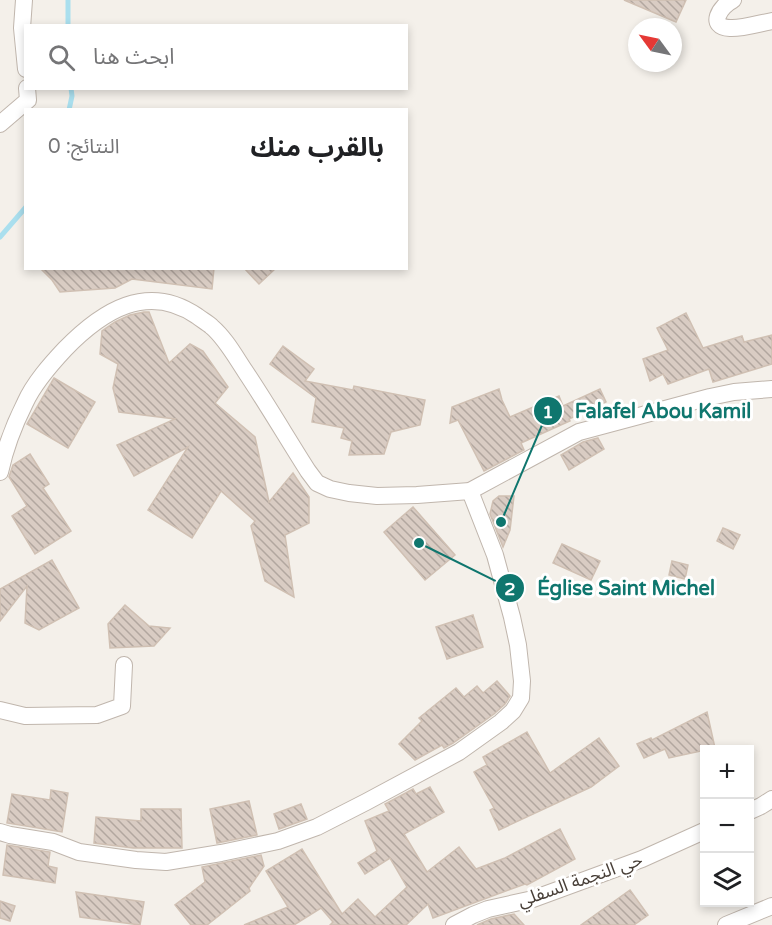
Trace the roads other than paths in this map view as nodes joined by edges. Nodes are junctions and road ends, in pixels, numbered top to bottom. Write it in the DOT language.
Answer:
graph roads {
  1 [pos="24,0"];
  2 [pos="733,0"];
  3 [pos="772,21"];
  4 [pos="24,48"];
  5 [pos="27,90"];
  6 [pos="0,124"];
  7 [pos="772,389"];
  8 [pos="0,472"];
  9 [pos="470,490"];
  10 [pos="124,665"];
  11 [pos="0,710"];
  12 [pos="772,799"];
  13 [pos="754,809"];
  14 [pos="0,832"];
  15 [pos="700,833"];
  16 [pos="772,906"];
  17 [pos="454,925"];
  18 [pos="726,925"];
  1 -- 4 [label="street"];
  2 -- 3 [label="street"];
  5 -- 6 [label="street"];
  7 -- 9 [label="street"];
  8 -- 9 [label="street"];
  9 -- 14 [label="street"];
  10 -- 11 [label="street"];
  12 -- 13 [label="street"];
  15 -- 17 [label="street, حي النجمة السفلي"];
  16 -- 18 [label="street"];
}
